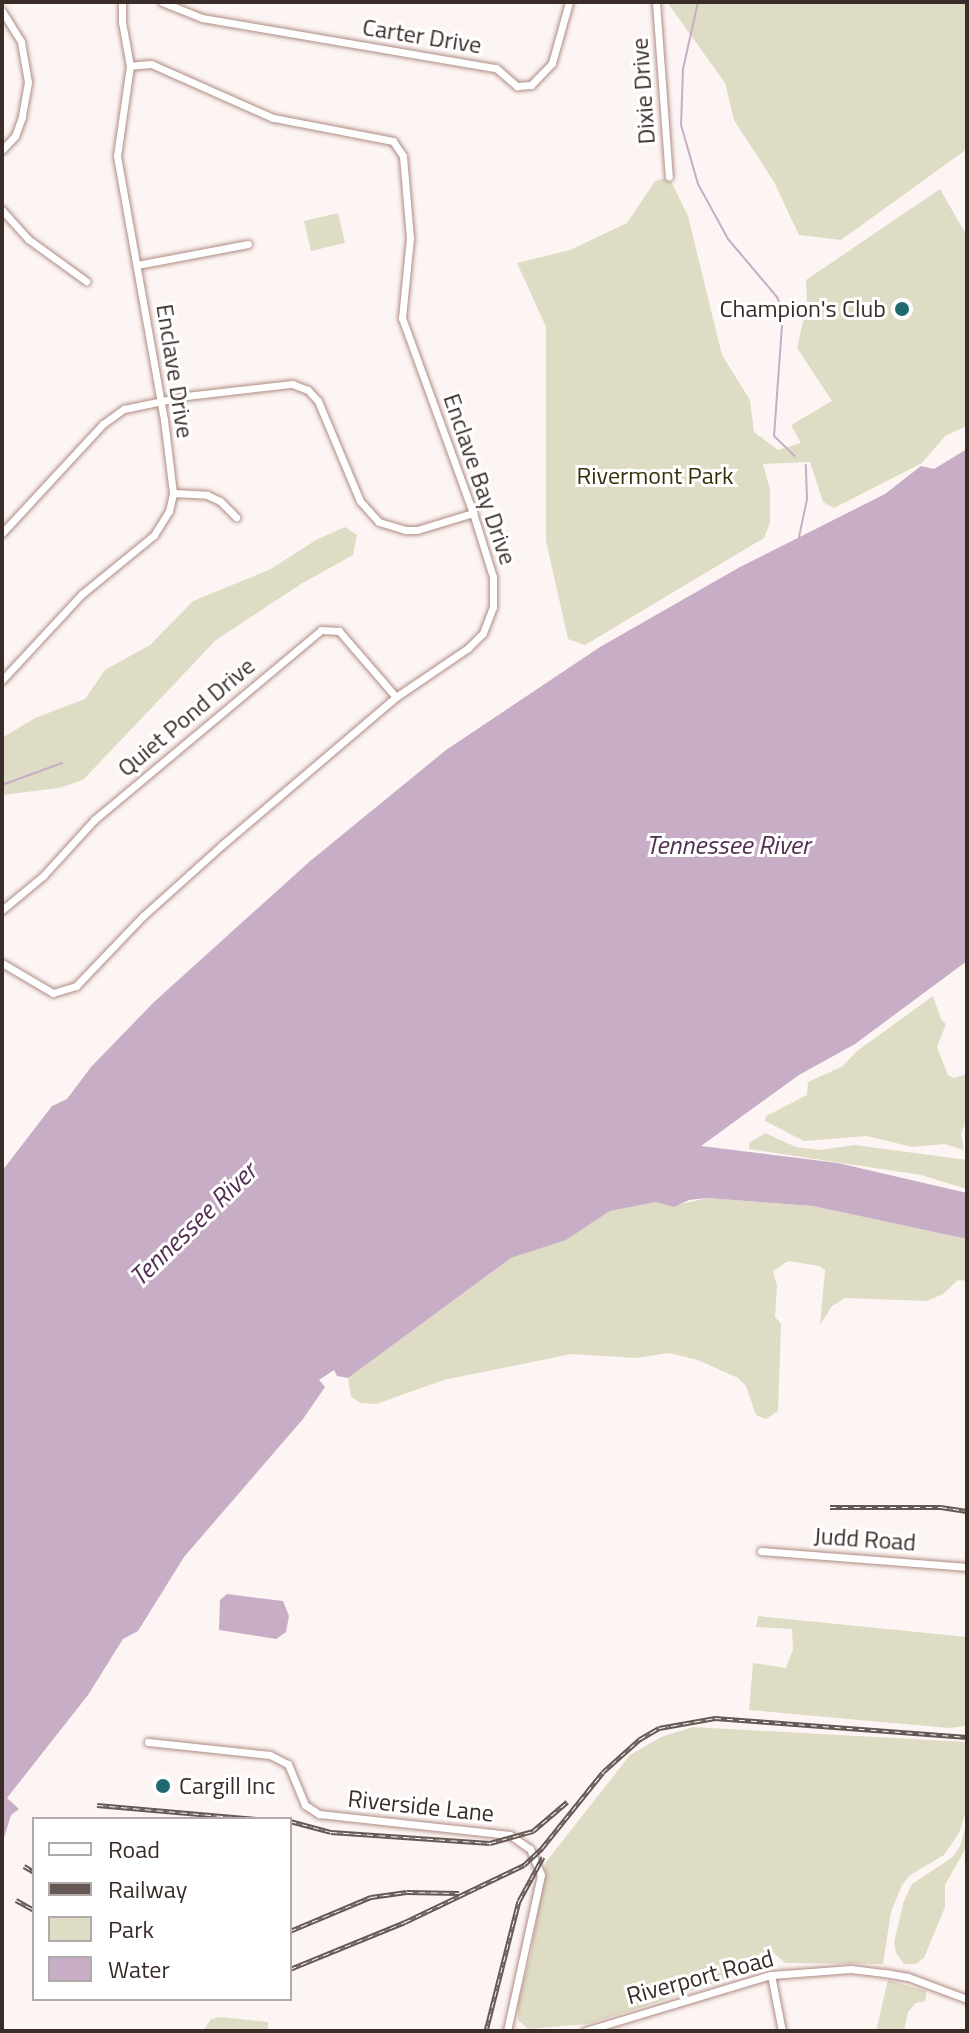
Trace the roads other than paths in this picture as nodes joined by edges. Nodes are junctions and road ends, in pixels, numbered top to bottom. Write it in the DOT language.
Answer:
graph roads {
  1 [pos="122,2"];
  2 [pos="162,2"];
  3 [pos="569,2"];
  4 [pos="656,2"];
  5 [pos="2,11"];
  6 [pos="130,66"];
  7 [pos="2,150"];
  8 [pos="669,177"];
  9 [pos="2,210"];
  10 [pos="248,244"];
  11 [pos="137,265"];
  12 [pos="86,281"];
  13 [pos="161,400"];
  14 [pos="173,493"];
  15 [pos="473,513"];
  16 [pos="236,517"];
  17 [pos="2,533"];
  18 [pos="2,680"];
  19 [pos="396,697"];
  20 [pos="2,910"];
  21 [pos="2,963"];
  22 [pos="761,1551"];
  23 [pos="967,1567"];
  24 [pos="148,1742"];
  25 [pos="771,1975"];
  26 [pos="967,1999"];
  27 [pos="507,2031"];
  28 [pos="585,2031"];
  29 [pos="782,2031"];
  1 -- 6 [label="street, Enclave Drive"];
  2 -- 3 [label="street, Carter Drive"];
  4 -- 8 [label="street, Dixie Drive"];
  5 -- 7 [label="street"];
  6 -- 11 [label="street, Enclave Drive"];
  6 -- 15 [label="street, Enclave Bay Drive"];
  9 -- 12 [label="street"];
  10 -- 11 [label="street"];
  11 -- 13 [label="street, Enclave Drive"];
  13 -- 14 [label="street, Enclave Drive"];
  13 -- 15 [label="street"];
  13 -- 17 [label="street"];
  14 -- 16 [label="street"];
  14 -- 18 [label="street"];
  15 -- 19 [label="street, Enclave Bay Drive"];
  19 -- 20 [label="street, Quiet Pond Drive"];
  19 -- 21 [label="street, Enclave Bay Drive"];
  22 -- 23 [label="street, Judd Road"];
  24 -- 27 [label="street, Riverside Lane"];
  25 -- 26 [label="street, Riverport Road"];
  25 -- 28 [label="street, Riverport Road"];
  25 -- 29 [label="street"];
}
